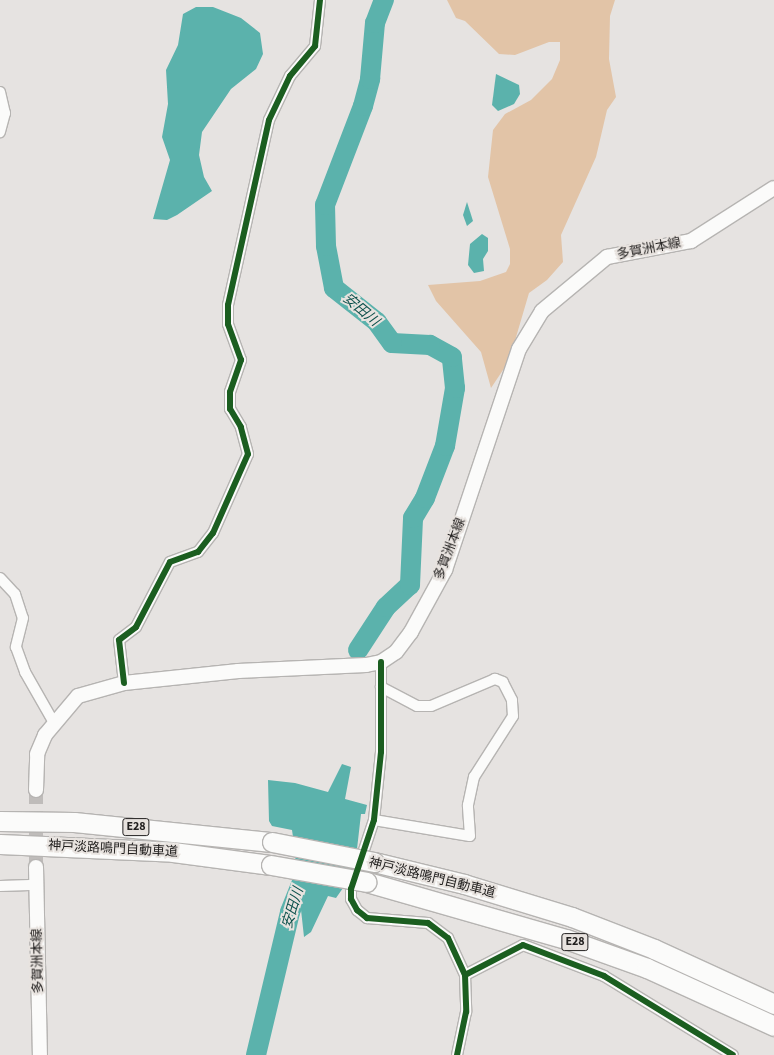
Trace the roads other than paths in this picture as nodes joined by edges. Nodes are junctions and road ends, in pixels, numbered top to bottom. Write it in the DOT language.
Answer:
graph roads {
  1 [pos="320,0"];
  2 [pos="0,92"];
  3 [pos="0,132"];
  4 [pos="774,188"];
  5 [pos="0,578"];
  6 [pos="381,662"];
  7 [pos="124,683"];
  8 [pos="381,687"];
  9 [pos="53,721"];
  10 [pos="36,790"];
  11 [pos="374,820"];
  12 [pos="0,821"];
  13 [pos="0,844"];
  14 [pos="36,867"];
  15 [pos="37,885"];
  16 [pos="0,886"];
  17 [pos="465,975"];
  18 [pos="774,1004"];
  19 [pos="774,1026"];
  20 [pos="40,1055"];
  21 [pos="457,1055"];
  22 [pos="733,1055"];
  1 -- 7 [label="street"];
  2 -- 3 [label="street"];
  4 -- 6 [label="main road, 多賀洲本線"];
  5 -- 9 [label="street"];
  6 -- 7 [label="main road"];
  6 -- 8 [label="street"];
  7 -- 9 [label="main road"];
  8 -- 11 [label="street"];
  8 -- 11 [label="street"];
  9 -- 10 [label="main road"];
  11 -- 17 [label="street"];
  12 -- 18 [label="highway, 神戸淡路鳴門自動車道 / E28, bridge"];
  13 -- 19 [label="highway, 神戸淡路鳴門自動車道 / E28, bridge"];
  14 -- 15 [label="main road, 多賀洲本線"];
  15 -- 16 [label="street"];
  15 -- 20 [label="main road, 多賀洲本線"];
  17 -- 21 [label="street"];
  17 -- 22 [label="street"];
}
